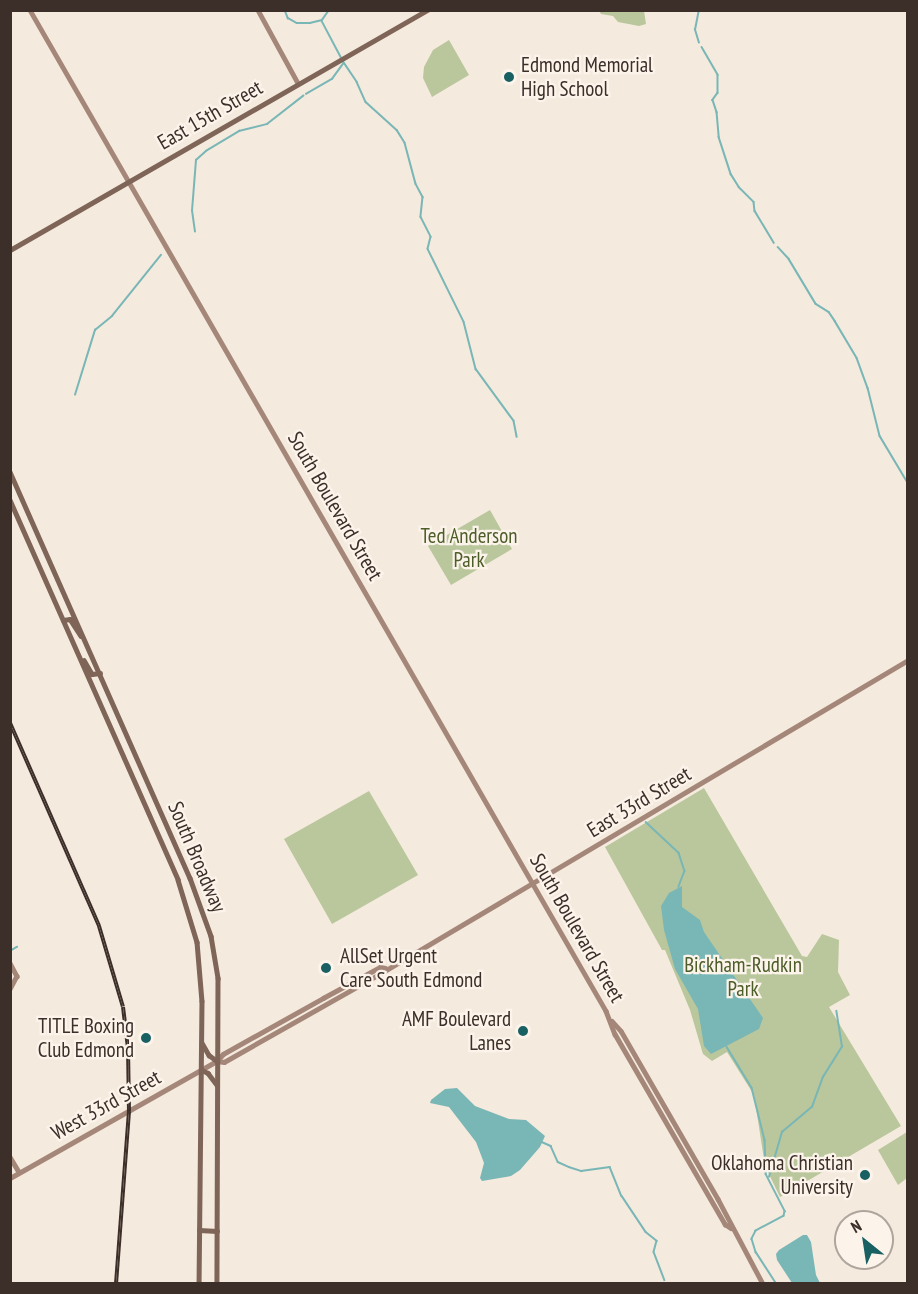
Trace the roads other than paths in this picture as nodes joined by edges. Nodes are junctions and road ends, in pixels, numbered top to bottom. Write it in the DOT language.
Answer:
graph roads {
  1 [pos="30,10"];
  2 [pos="258,10"];
  3 [pos="428,10"];
  4 [pos="298,83"];
  5 [pos="128,183"];
  6 [pos="10,250"];
  7 [pos="10,472"];
  8 [pos="10,500"];
  9 [pos="63,620"];
  10 [pos="87,646"];
  11 [pos="78,653"];
  12 [pos="908,660"];
  13 [pos="100,673"];
  14 [pos="122,725"];
  15 [pos="112,729"];
  16 [pos="533,884"];
  17 [pos="10,963"];
  18 [pos="10,990"];
  19 [pos="201,1041"];
  20 [pos="217,1061"];
  21 [pos="202,1070"];
  22 [pos="217,1085"];
  23 [pos="10,1157"];
  24 [pos="20,1172"];
  25 [pos="10,1178"];
  26 [pos="199,1230"];
  27 [pos="217,1231"];
  28 [pos="199,1284"];
  29 [pos="217,1284"];
  30 [pos="763,1284"];
  1 -- 5 [label="main road, South Boulevard Street"];
  2 -- 4 [label="main road"];
  3 -- 4 [label="main road, East 15th Street"];
  4 -- 5 [label="main road, East 15th Street"];
  5 -- 6 [label="main road, East 15th Street"];
  5 -- 16 [label="main road, South Boulevard Street"];
  7 -- 10 [label="main road, South Broadway"];
  8 -- 9 [label="main road, South Broadway"];
  9 -- 10 [label="main road"];
  9 -- 11 [label="main road, South Broadway"];
  10 -- 13 [label="main road, South Broadway"];
  11 -- 13 [label="main road"];
  11 -- 15 [label="main road, South Broadway"];
  12 -- 16 [label="main road, East 33rd Street"];
  13 -- 14 [label="main road, South Broadway"];
  14 -- 15 [label="main road"];
  14 -- 20 [label="main road, South Broadway"];
  15 -- 19 [label="main road, South Broadway"];
  16 -- 20 [label="main road, East 33rd Street"];
  16 -- 30 [label="main road, South Boulevard Street"];
  17 -- 18 [label="main road"];
  19 -- 20 [label="main road"];
  19 -- 21 [label="main road, South Broadway"];
  20 -- 21 [label="main road, West 33rd Street"];
  20 -- 22 [label="main road, South Broadway"];
  21 -- 22 [label="main road"];
  21 -- 24 [label="main road, West 33rd Street"];
  21 -- 26 [label="main road, South Broadway"];
  22 -- 27 [label="main road, South Broadway"];
  23 -- 24 [label="main road"];
  24 -- 25 [label="main road, West 33rd Street"];
  26 -- 27 [label="main road"];
  26 -- 28 [label="main road, South Broadway"];
  27 -- 29 [label="main road, South Broadway"];
}
